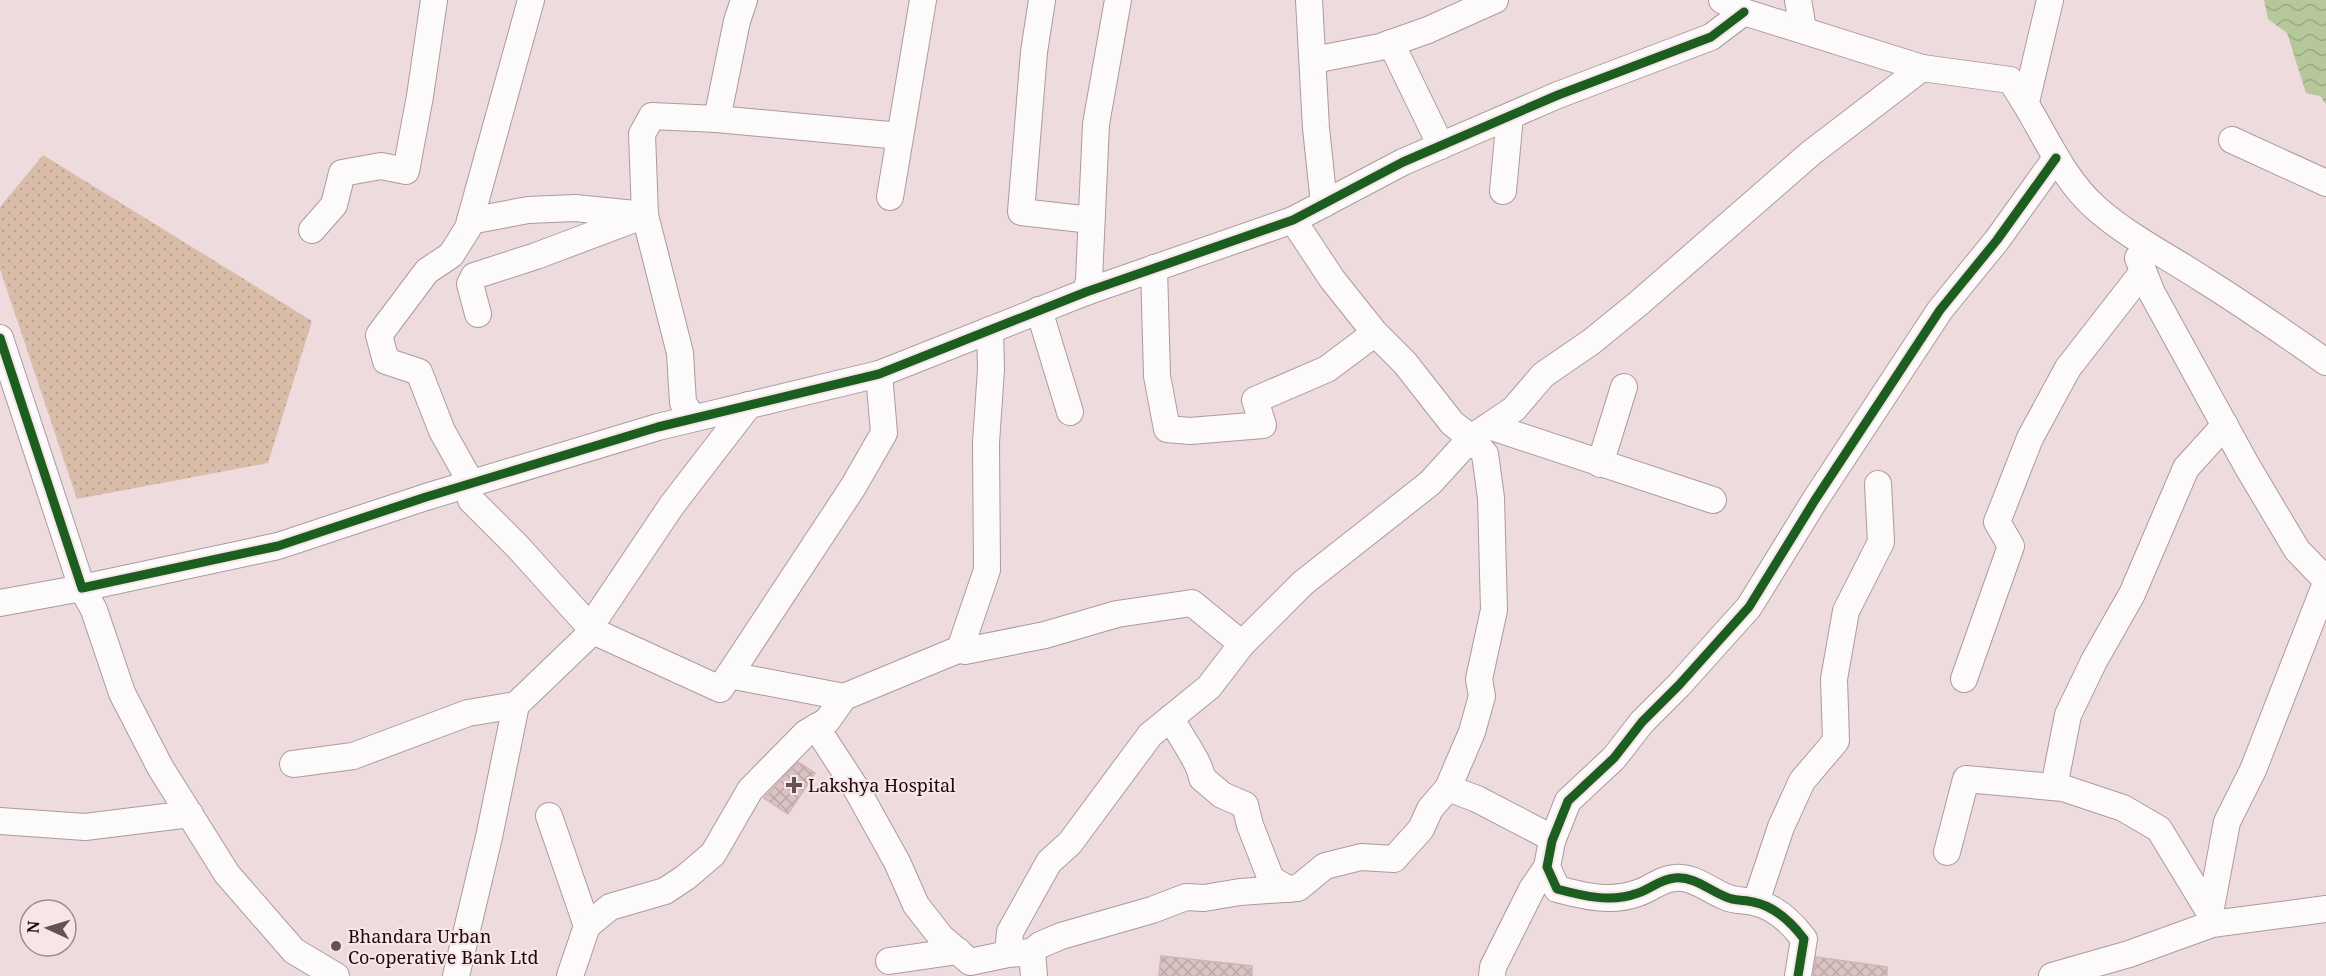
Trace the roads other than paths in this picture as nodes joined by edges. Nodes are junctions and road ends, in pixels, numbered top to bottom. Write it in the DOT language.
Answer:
graph roads {
  1 [pos="434,0"];
  2 [pos="531,0"];
  3 [pos="744,0"];
  4 [pos="923,0"];
  5 [pos="1042,0"];
  6 [pos="1118,0"];
  7 [pos="1496,0"];
  8 [pos="1722,0"];
  9 [pos="1798,0"];
  10 [pos="2050,0"];
  11 [pos="1316,2"];
  12 [pos="1744,12"];
  13 [pos="1803,29"];
  14 [pos="1391,43"];
  15 [pos="1314,60"];
  16 [pos="1922,68"];
  17 [pos="2026,102"];
  18 [pos="1510,116"];
  19 [pos="717,119"];
  20 [pos="900,136"];
  21 [pos="2232,140"];
  22 [pos="1441,146"];
  23 [pos="2056,158"];
  24 [pos="2326,183"];
  25 [pos="1503,191"];
  26 [pos="890,197"];
  27 [pos="1324,204"];
  28 [pos="645,215"];
  29 [pos="1091,220"];
  30 [pos="1293,220"];
  31 [pos="470,221"];
  32 [pos="312,230"];
  33 [pos="2131,234"];
  34 [pos="1154,268"];
  35 [pos="2142,273"];
  36 [pos="1086,292"];
  37 [pos="1039,310"];
  38 [pos="478,314"];
  39 [pos="990,330"];
  40 [pos="1375,333"];
  41 [pos="0,338"];
  42 [pos="2323,354"];
  43 [pos="879,374"];
  44 [pos="1624,387"];
  45 [pos="749,405"];
  46 [pos="1070,412"];
  47 [pos="693,418"];
  48 [pos="2225,426"];
  49 [pos="1480,432"];
  50 [pos="1600,464"];
  51 [pos="1878,484"];
  52 [pos="468,485"];
  53 [pos="1713,500"];
  54 [pos="2326,581"];
  55 [pos="82,588"];
  56 [pos="0,603"];
  57 [pos="591,629"];
  58 [pos="1242,644"];
  59 [pos="958,650"];
  60 [pos="729,675"];
  61 [pos="1964,679"];
  62 [pos="844,697"];
  63 [pos="516,705"];
  64 [pos="1171,718"];
  65 [pos="816,727"];
  66 [pos="293,764"];
  67 [pos="2054,787"];
  68 [pos="1448,788"];
  69 [pos="190,814"];
  70 [pos="549,816"];
  71 [pos="0,821"];
  72 [pos="1552,841"];
  73 [pos="1947,852"];
  74 [pos="1548,867"];
  75 [pos="1288,890"];
  76 [pos="1756,902"];
  77 [pos="2326,909"];
  78 [pos="2285,914"];
  79 [pos="2211,919"];
  80 [pos="587,926"];
  81 [pos="2326,929"];
  82 [pos="958,951"];
  83 [pos="889,961"];
  84 [pos="1024,961"];
  85 [pos="336,976"];
  86 [pos="456,976"];
  87 [pos="570,976"];
  88 [pos="1492,976"];
  89 [pos="1798,976"];
  90 [pos="2052,976"];
  1 -- 32 [label="street"];
  2 -- 31 [label="street"];
  3 -- 19 [label="street"];
  4 -- 20 [label="street"];
  5 -- 29 [label="street"];
  6 -- 29 [label="street"];
  7 -- 14 [label="street"];
  8 -- 12 [label="street"];
  9 -- 13 [label="street"];
  10 -- 17 [label="street"];
  11 -- 15 [label="street"];
  12 -- 13 [label="street"];
  12 -- 18 [label="street"];
  13 -- 16 [label="street"];
  14 -- 15 [label="street"];
  14 -- 22 [label="street"];
  15 -- 27 [label="street"];
  16 -- 17 [label="street"];
  16 -- 49 [label="street"];
  17 -- 23 [label="street"];
  18 -- 22 [label="street"];
  18 -- 25 [label="street"];
  19 -- 20 [label="street"];
  19 -- 28 [label="street"];
  20 -- 26 [label="street"];
  21 -- 24 [label="street"];
  22 -- 27 [label="street"];
  23 -- 33 [label="street"];
  23 -- 72 [label="street"];
  27 -- 30 [label="street"];
  28 -- 31 [label="street"];
  28 -- 38 [label="street"];
  28 -- 47 [label="street"];
  29 -- 36 [label="street"];
  30 -- 34 [label="street"];
  30 -- 40 [label="street"];
  31 -- 52 [label="street"];
  33 -- 35 [label="street"];
  33 -- 42 [label="street"];
  34 -- 36 [label="street"];
  34 -- 40 [label="street"];
  35 -- 48 [label="street"];
  35 -- 61 [label="street"];
  36 -- 37 [label="street"];
  37 -- 39 [label="street"];
  37 -- 46 [label="street"];
  39 -- 43 [label="street"];
  39 -- 59 [label="street"];
  40 -- 49 [label="street"];
  41 -- 55 [label="street"];
  43 -- 45 [label="street"];
  43 -- 60 [label="street"];
  44 -- 50 [label="street"];
  45 -- 47 [label="street"];
  45 -- 57 [label="street"];
  47 -- 52 [label="street"];
  48 -- 54 [label="street"];
  48 -- 67 [label="street"];
  49 -- 50 [label="street"];
  49 -- 58 [label="street"];
  49 -- 68 [label="street"];
  50 -- 53 [label="street"];
  51 -- 76 [label="street"];
  52 -- 55 [label="street"];
  52 -- 57 [label="street"];
  54 -- 79 [label="street"];
  55 -- 56 [label="street"];
  55 -- 69 [label="street"];
  57 -- 60 [label="street"];
  57 -- 63 [label="street"];
  58 -- 59 [label="street"];
  58 -- 64 [label="street"];
  59 -- 62 [label="street"];
  60 -- 62 [label="street"];
  62 -- 65 [label="street"];
  63 -- 66 [label="street"];
  63 -- 86 [label="street"];
  64 -- 75 [label="street"];
  64 -- 84 [label="street"];
  65 -- 80 [label="street"];
  65 -- 82 [label="street"];
  67 -- 73 [label="street"];
  67 -- 79 [label="street"];
  68 -- 72 [label="street"];
  68 -- 75 [label="street"];
  69 -- 71 [label="street"];
  69 -- 85 [label="street"];
  70 -- 80 [label="street"];
  72 -- 74 [label="street"];
  74 -- 76 [label="street"];
  74 -- 88 [label="street"];
  75 -- 84 [label="street"];
  76 -- 89 [label="street"];
  77 -- 78 [label="street"];
  78 -- 79 [label="street"];
  78 -- 81 [label="street"];
  79 -- 90 [label="street"];
  80 -- 87 [label="street"];
  82 -- 83 [label="street"];
  82 -- 84 [label="street"];
}
